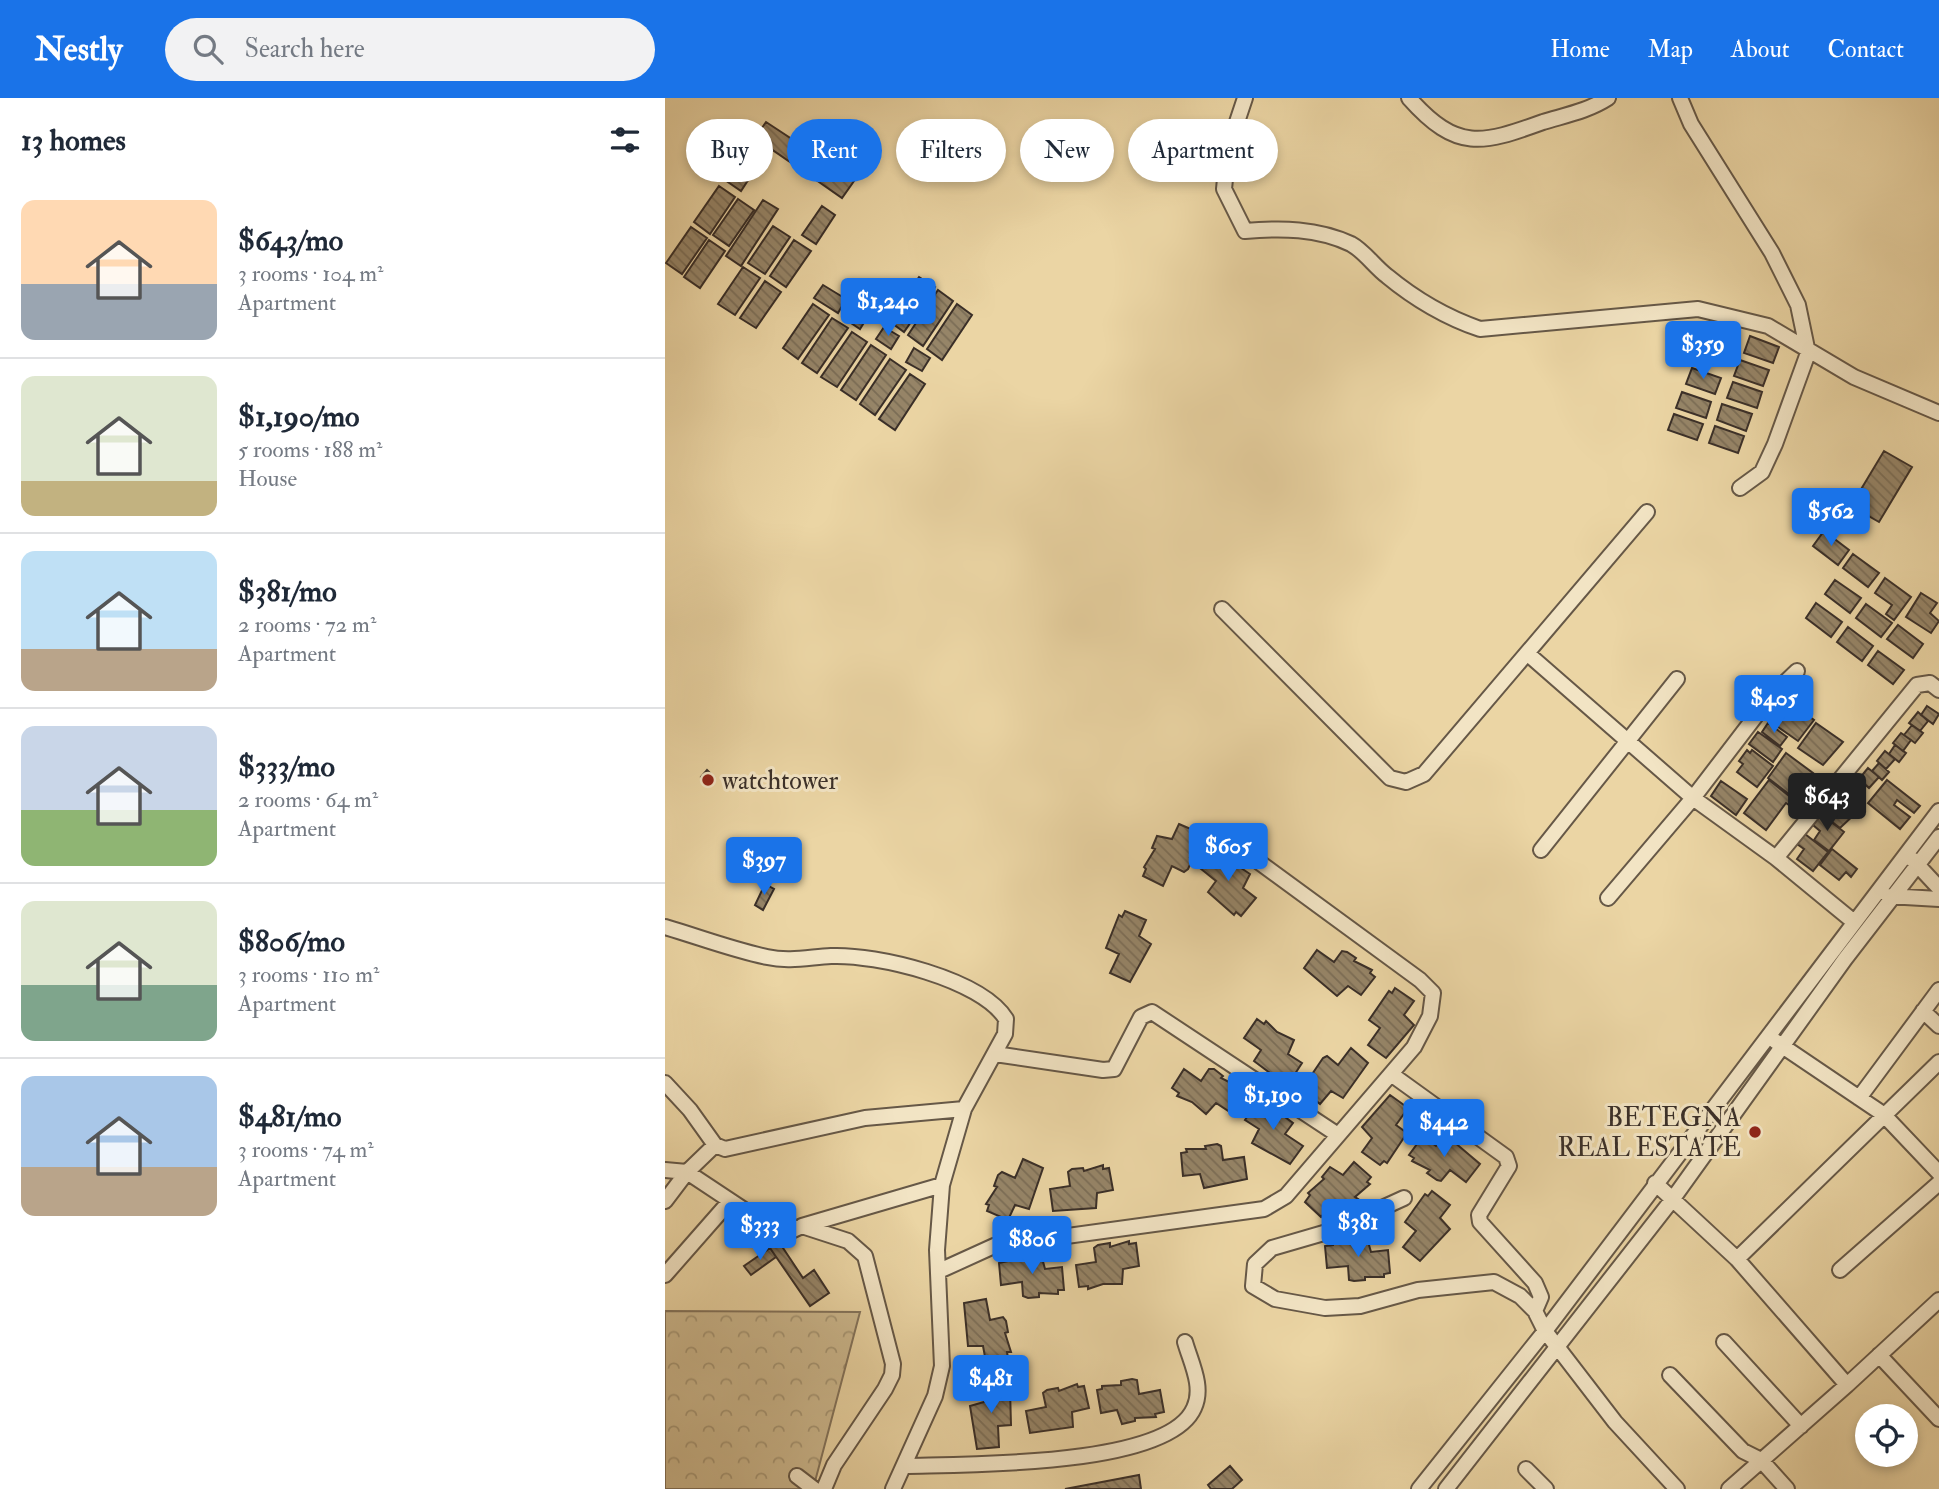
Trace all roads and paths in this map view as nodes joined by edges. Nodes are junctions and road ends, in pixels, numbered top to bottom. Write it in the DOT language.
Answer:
graph roads {
  1 [pos="1245,98"];
  2 [pos="1409,98"];
  3 [pos="1608,98"];
  4 [pos="1680,98"];
  5 [pos="1808,353"];
  6 [pos="1939,413"];
  7 [pos="1740,488"];
  8 [pos="1647,512"];
  9 [pos="1221,609"];
  10 [pos="1528,654"];
  11 [pos="1797,671"];
  12 [pos="1677,679"];
  13 [pos="1939,690"];
  14 [pos="1627,740"];
  15 [pos="1693,798"];
  16 [pos="1939,811"];
  17 [pos="1218,832"];
  18 [pos="1939,837"];
  19 [pos="1541,850"];
  20 [pos="1907,852"];
  21 [pos="1776,858"];
  22 [pos="1917,865"];
  23 [pos="1939,888"];
  24 [pos="1875,895"];
  25 [pos="1892,897"];
  26 [pos="1608,898"];
  27 [pos="1939,899"];
  28 [pos="1854,922"];
  29 [pos="665,927"];
  30 [pos="1939,990"];
  31 [pos="1923,1011"];
  32 [pos="1939,1026"];
  33 [pos="1769,1038"];
  34 [pos="1782,1047"];
  35 [pos="995,1054"];
  36 [pos="1939,1062"];
  37 [pos="1391,1074"];
  38 [pos="665,1083"];
  39 [pos="1859,1098"];
  40 [pos="964,1109"];
  41 [pos="1883,1114"];
  42 [pos="1338,1135"];
  43 [pos="715,1145"];
  44 [pos="665,1170"];
  45 [pos="687,1172"];
  46 [pos="1939,1173"];
  47 [pos="1655,1183"];
  48 [pos="1939,1183"];
  49 [pos="942,1185"];
  50 [pos="1404,1198"];
  51 [pos="1672,1200"];
  52 [pos="665,1201"];
  53 [pos="730,1201"];
  54 [pos="802,1226"];
  55 [pos="1737,1259"];
  56 [pos="1840,1270"];
  57 [pos="939,1271"];
  58 [pos="665,1275"];
  59 [pos="1939,1300"];
  60 [pos="1535,1311"];
  61 [pos="1545,1331"];
  62 [pos="1185,1342"];
  63 [pos="1724,1342"];
  64 [pos="1558,1349"];
  65 [pos="1879,1355"];
  66 [pos="1670,1375"];
  67 [pos="1847,1385"];
  68 [pos="1939,1419"];
  69 [pos="1801,1426"];
  70 [pos="1761,1460"];
  71 [pos="904,1466"];
  72 [pos="1526,1469"];
  73 [pos="797,1476"];
  74 [pos="814,1489"];
  75 [pos="824,1489"];
  76 [pos="893,1489"];
  77 [pos="1419,1489"];
  78 [pos="1446,1489"];
  79 [pos="1546,1489"];
  80 [pos="1677,1489"];
  81 [pos="1729,1489"];
  82 [pos="1787,1489"];
  1 -- 5 [label="street"];
  2 -- 3 [label="street"];
  4 -- 5 [label="street"];
  5 -- 6 [label="street"];
  5 -- 7 [label="street"];
  8 -- 10 [label="street"];
  9 -- 10 [label="street"];
  10 -- 14 [label="street"];
  11 -- 15 [label="street"];
  12 -- 14 [label="street"];
  13 -- 21 [label="street"];
  14 -- 15 [label="street"];
  14 -- 19 [label="street"];
  15 -- 21 [label="street"];
  15 -- 26 [label="street"];
  16 -- 20 [label="street"];
  17 -- 37 [label="street"];
  18 -- 22 [label="street"];
  20 -- 22 [label="street"];
  20 -- 24 [label="street"];
  21 -- 28 [label="street"];
  22 -- 23 [label="street"];
  22 -- 25 [label="street"];
  24 -- 25 [label="street"];
  24 -- 28 [label="street"];
  25 -- 27 [label="street"];
  25 -- 34 [label="street"];
  28 -- 33 [label="street"];
  29 -- 35 [label="street"];
  30 -- 31 [label="street"];
  31 -- 32 [label="street"];
  31 -- 39 [label="street"];
  33 -- 34 [label="street"];
  33 -- 47 [label="street"];
  34 -- 39 [label="street"];
  34 -- 51 [label="street"];
  35 -- 40 [label="street"];
  35 -- 42 [label="street"];
  36 -- 41 [label="street"];
  37 -- 42 [label="street"];
  37 -- 60 [label="street"];
  38 -- 43 [label="street"];
  39 -- 41 [label="street"];
  40 -- 43 [label="street"];
  40 -- 49 [label="street"];
  41 -- 46 [label="street"];
  41 -- 55 [label="street"];
  42 -- 57 [label="street"];
  43 -- 45 [label="street"];
  44 -- 45 [label="street"];
  45 -- 52 [label="street"];
  45 -- 53 [label="street"];
  47 -- 51 [label="street"];
  47 -- 61 [label="street"];
  48 -- 56 [label="street"];
  49 -- 54 [label="street"];
  49 -- 57 [label="street"];
  50 -- 60 [label="street"];
  51 -- 55 [label="street"];
  51 -- 64 [label="street"];
  53 -- 54 [label="street"];
  53 -- 58 [label="street"];
  54 -- 75 [label="street"];
  55 -- 67 [label="street"];
  57 -- 71 [label="street"];
  59 -- 65 [label="street"];
  60 -- 61 [label="street"];
  61 -- 64 [label="street"];
  61 -- 77 [label="street"];
  62 -- 71 [label="street"];
  63 -- 69 [label="street"];
  64 -- 78 [label="street"];
  64 -- 80 [label="street"];
  65 -- 67 [label="street"];
  65 -- 68 [label="street"];
  66 -- 70 [label="street"];
  67 -- 69 [label="street"];
  69 -- 70 [label="street"];
  70 -- 81 [label="street"];
  70 -- 82 [label="street"];
  71 -- 76 [label="street"];
  72 -- 79 [label="street"];
  73 -- 74 [label="street"];
}
